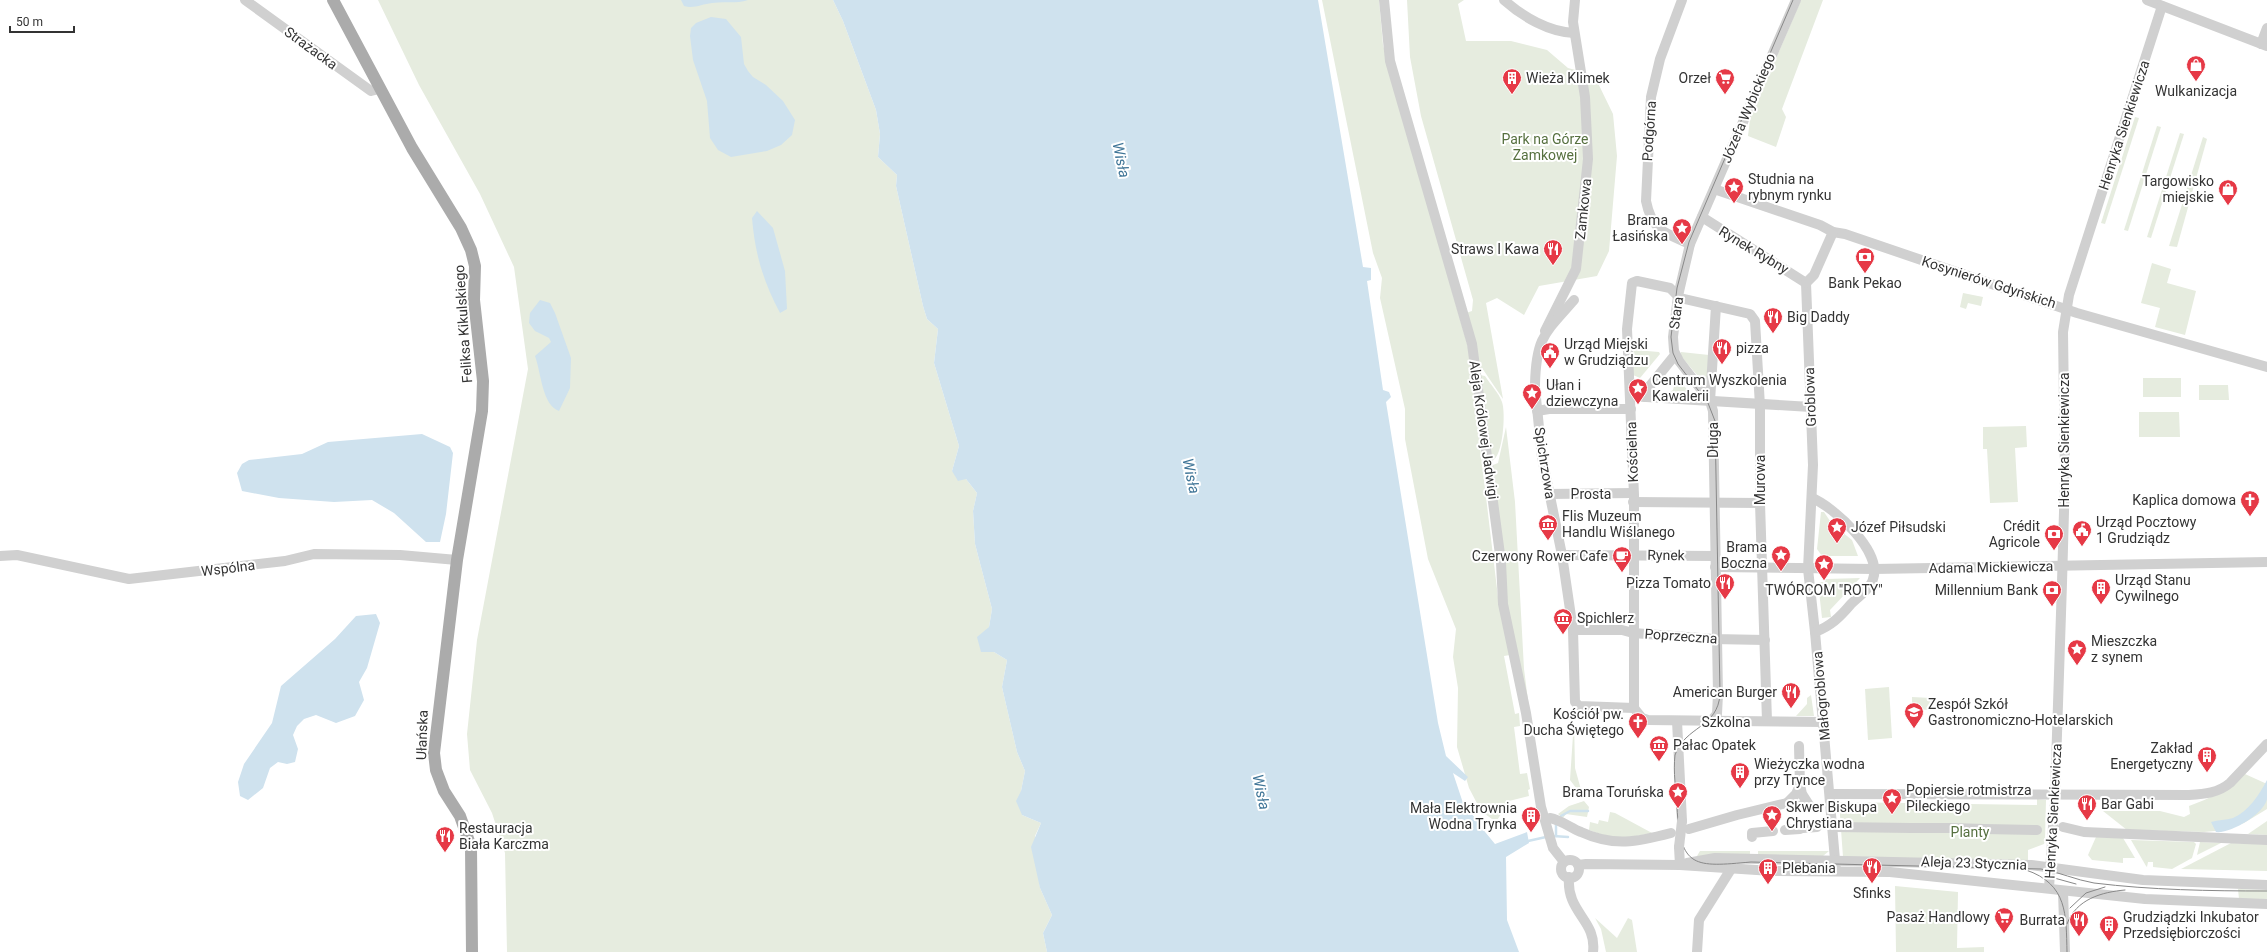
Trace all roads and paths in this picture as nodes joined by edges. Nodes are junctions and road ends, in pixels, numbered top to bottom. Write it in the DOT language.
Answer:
graph roads {
  1 [pos="245,0"];
  2 [pos="333,0"];
  3 [pos="1384,0"];
  4 [pos="1504,0"];
  5 [pos="1575,0"];
  6 [pos="1682,0"];
  7 [pos="1796,0"];
  8 [pos="2147,0"];
  9 [pos="2162,6"];
  10 [pos="2267,28"];
  11 [pos="1574,33"];
  12 [pos="2264,45"];
  13 [pos="379,89"];
  14 [pos="1714,189"];
  15 [pos="1702,217"];
  16 [pos="1833,232"];
  17 [pos="1690,244"];
  18 [pos="1632,283"];
  19 [pos="1806,283"];
  20 [pos="1678,296"];
  21 [pos="1574,300"];
  22 [pos="1716,306"];
  23 [pos="2066,308"];
  24 [pos="1545,331"];
  25 [pos="1675,355"];
  26 [pos="2267,366"];
  27 [pos="1630,396"];
  28 [pos="1645,397"];
  29 [pos="1710,401"];
  30 [pos="1760,406"];
  31 [pos="1810,407"];
  32 [pos="1631,409"];
  33 [pos="1537,411"];
  34 [pos="1549,494"];
  35 [pos="1633,498"];
  36 [pos="1812,498"];
  37 [pos="1714,503"];
  38 [pos="1760,503"];
  39 [pos="1634,554"];
  40 [pos="1562,555"];
  41 [pos="0,556"];
  42 [pos="457,560"];
  43 [pos="1715,562"];
  44 [pos="2267,562"];
  45 [pos="2063,565"];
  46 [pos="1763,568"];
  47 [pos="1808,569"];
  48 [pos="1874,569"];
  49 [pos="1573,630"];
  50 [pos="1815,632"];
  51 [pos="1633,633"];
  52 [pos="1717,640"];
  53 [pos="1765,640"];
  54 [pos="1634,708"];
  55 [pos="1767,721"];
  56 [pos="1677,722"];
  57 [pos="1710,722"];
  58 [pos="1822,722"];
  59 [pos="2267,744"];
  60 [pos="1799,746"];
  61 [pos="1800,785"];
  62 [pos="1830,794"];
  63 [pos="2055,795"];
  64 [pos="1787,803"];
  65 [pos="1548,822"];
  66 [pos="1685,825"];
  67 [pos="2063,827"];
  68 [pos="2037,830"];
  69 [pos="1671,833"];
  70 [pos="1752,837"];
  71 [pos="2267,840"];
  72 [pos="1836,860"];
  73 [pos="1564,862"];
  74 [pos="1578,865"];
  75 [pos="1680,865"];
  76 [pos="2051,866"];
  77 [pos="1731,869"];
  78 [pos="1836,871"];
  79 [pos="1569,877"];
  80 [pos="2267,885"];
  81 [pos="2049,888"];
  82 [pos="2063,891"];
  83 [pos="2267,904"];
  84 [pos="472,952"];
  85 [pos="1593,952"];
  86 [pos="1697,952"];
  87 [pos="2065,952"];
  1 -- 13 [label="street, Strażacka"];
  2 -- 13 [label="main road, Feliksa Kikulskiego"];
  3 -- 65 [label="street, Aleja Królowej Jadwigi"];
  4 -- 11 [label="street"];
  5 -- 11 [label="street, Zamkowa"];
  6 -- 17 [label="street, Podgórna"];
  7 -- 14 [label="street, Józefa Wybickiego"];
  8 -- 9 [label="street"];
  9 -- 12 [label="street"];
  9 -- 23 [label="street, Henryka Sienkiewicza"];
  10 -- 12 [label="street"];
  11 -- 24 [label="street, Zamkowa"];
  13 -- 42 [label="main road, Feliksa Kikulskiego"];
  14 -- 15 [label="street, Józefa Wybickiego"];
  14 -- 16 [label="street, Kosynierów Gdyńskich"];
  15 -- 17 [label="street, Stara"];
  15 -- 19 [label="street, Rynek Rybny"];
  16 -- 19 [label="street"];
  16 -- 23 [label="street, Kosynierów Gdyńskich"];
  17 -- 20 [label="street, Stara"];
  18 -- 20 [label="street, Murowa"];
  18 -- 27 [label="street, Kościelna"];
  19 -- 31 [label="street, Groblowa"];
  20 -- 22 [label="street, Murowa"];
  20 -- 25 [label="street, Stara"];
  21 -- 24 [label="street, Spichrzowa"];
  22 -- 29 [label="street, Długa"];
  22 -- 30 [label="street, Murowa"];
  23 -- 26 [label="street, Kosynierów Gdyńskich"];
  23 -- 45 [label="street, Henryka Sienkiewicza"];
  24 -- 33 [label="street, Spichrzowa"];
  25 -- 28 [label="street"];
  25 -- 29 [label="street"];
  27 -- 28 [label="street"];
  27 -- 32 [label="street, Kościelna"];
  28 -- 29 [label="street"];
  29 -- 30 [label="street"];
  29 -- 37 [label="street, Długa"];
  30 -- 31 [label="street"];
  30 -- 38 [label="street, Murowa"];
  31 -- 36 [label="street, Groblowa"];
  32 -- 33 [label="street"];
  32 -- 35 [label="street, Kościelna"];
  33 -- 34 [label="street, Spichrzowa"];
  34 -- 35 [label="street, Prosta"];
  34 -- 40 [label="street, Spichrzowa"];
  35 -- 37 [label="street"];
  35 -- 39 [label="street, Rynek"];
  36 -- 47 [label="street, Groblowa"];
  36 -- 48 [label="street"];
  37 -- 38 [label="street"];
  37 -- 43 [label="street"];
  38 -- 46 [label="street, Murowa"];
  39 -- 40 [label="street"];
  39 -- 43 [label="street, Rynek"];
  39 -- 51 [label="street"];
  40 -- 49 [label="street, Spichrzowa"];
  41 -- 42 [label="street, Wspólna"];
  42 -- 84 [label="main road, Ułańska"];
  43 -- 46 [label="street, Adama Mickiewicza"];
  43 -- 52 [label="street"];
  44 -- 45 [label="street, Adama Mickiewicza"];
  45 -- 48 [label="street, Adama Mickiewicza"];
  45 -- 63 [label="street, Henryka Sienkiewicza"];
  46 -- 47 [label="street, Adama Mickiewicza"];
  46 -- 53 [label="street, Murowa"];
  47 -- 48 [label="street, Adama Mickiewicza"];
  47 -- 50 [label="street, Małogroblowa"];
  48 -- 50 [label="street"];
  49 -- 51 [label="street, Poprzeczna"];
  49 -- 54 [label="street, Spichrzowa"];
  50 -- 58 [label="street, Małogroblowa"];
  51 -- 52 [label="street, Poprzeczna"];
  51 -- 54 [label="street"];
  52 -- 53 [label="street, Poprzeczna"];
  52 -- 57 [label="street"];
  53 -- 55 [label="street, Murowa"];
  54 -- 56 [label="street, Szkolna"];
  55 -- 57 [label="street, Szkolna"];
  55 -- 58 [label="street, Szkolna"];
  56 -- 57 [label="street, Szkolna"];
  56 -- 66 [label="street"];
  58 -- 62 [label="street, Małogroblowa"];
  59 -- 63 [label="street"];
  60 -- 61 [label="street"];
  61 -- 64 [label="street"];
  61 -- 64 [label="street"];
  62 -- 63 [label="street"];
  62 -- 72 [label="street, Małogroblowa"];
  63 -- 76 [label="street, Henryka Sienkiewicza"];
  64 -- 66 [label="street"];
  65 -- 69 [label="street"];
  65 -- 73 [label="street, Aleja Królowej Jadwigi"];
  66 -- 75 [label="street, bridge"];
  67 -- 71 [label="street"];
  68 -- 70 [label="street"];
  72 -- 75 [label="street, Aleja 23 Stycznia"];
  72 -- 76 [label="street, Aleja 23 Stycznia"];
  72 -- 78 [label="street, Małogroblowa"];
  73 -- 74 [label="street"];
  73 -- 79 [label="street"];
  74 -- 75 [label="street, Aleja 23 Stycznia"];
  74 -- 79 [label="street"];
  75 -- 77 [label="street, Aleja 23 Stycznia"];
  76 -- 80 [label="street, Aleja 23 Stycznia"];
  76 -- 81 [label="street, Henryka Sienkiewicza"];
  77 -- 78 [label="street, Aleja 23 Stycznia"];
  77 -- 86 [label="street"];
  78 -- 81 [label="street, Aleja 23 Stycznia"];
  79 -- 85 [label="street"];
  81 -- 82 [label="street, Aleja 23 Stycznia"];
  82 -- 83 [label="street, Aleja 23 Stycznia"];
  82 -- 87 [label="street"];
}
